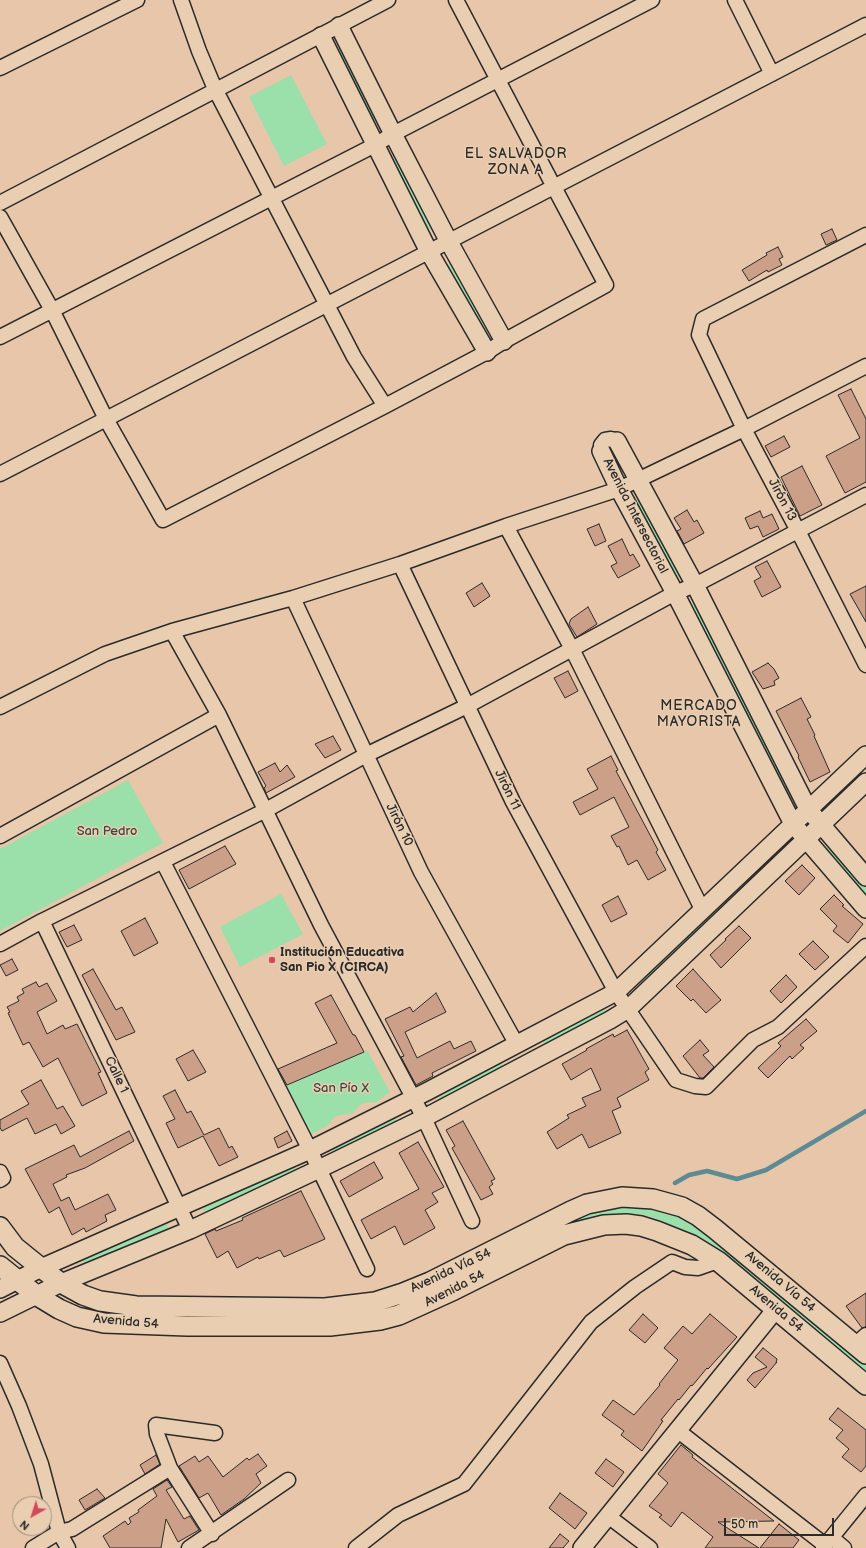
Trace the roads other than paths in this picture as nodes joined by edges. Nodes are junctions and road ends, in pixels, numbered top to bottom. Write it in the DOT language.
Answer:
graph roads {
  1 [pos="137,0"];
  2 [pos="181,0"];
  3 [pos="388,0"];
  4 [pos="456,0"];
  5 [pos="652,0"];
  6 [pos="735,0"];
  7 [pos="866,25"];
  8 [pos="339,26"];
  9 [pos="320,36"];
  10 [pos="0,68"];
  11 [pos="772,74"];
  12 [pos="498,79"];
  13 [pos="215,89"];
  14 [pos="393,134"];
  15 [pos="375,145"];
  16 [pos="554,187"];
  17 [pos="272,197"];
  18 [pos="0,203"];
  19 [pos="0,217"];
  20 [pos="866,235"];
  21 [pos="449,242"];
  22 [pos="429,252"];
  23 [pos="327,305"];
  24 [pos="52,310"];
  25 [pos="0,337"];
  26 [pos="504,341"];
  27 [pos="487,352"];
  28 [pos="866,366"];
  29 [pos="385,406"];
  30 [pos="106,419"];
  31 [pos="744,429"];
  32 [pos="617,441"];
  33 [pos="601,451"];
  34 [pos="0,474"];
  35 [pos="638,481"];
  36 [pos="619,489"];
  37 [pos="866,495"];
  38 [pos="506,526"];
  39 [pos="798,531"];
  40 [pos="400,564"];
  41 [pos="695,585"];
  42 [pos="675,593"];
  43 [pos="293,598"];
  44 [pos="172,631"];
  45 [pos="572,649"];
  46 [pos="866,665"];
  47 [pos="467,706"];
  48 [pos="0,707"];
  49 [pos="219,715"];
  50 [pos="366,755"];
  51 [pos="866,755"];
  52 [pos="866,782"];
  53 [pos="808,809"];
  54 [pos="266,810"];
  55 [pos="792,824"];
  56 [pos="821,824"];
  57 [pos="0,836"];
  58 [pos="806,840"];
  59 [pos="163,862"];
  60 [pos="866,877"];
  61 [pos="866,909"];
  62 [pos="702,910"];
  63 [pos="42,921"];
  64 [pos="0,944"];
  65 [pos="866,946"];
  66 [pos="616,992"];
  67 [pos="628,1009"];
  68 [pos="517,1045"];
  69 [pos="526,1064"];
  70 [pos="412,1099"];
  71 [pos="424,1118"];
  72 [pos="310,1150"];
  73 [pos="319,1169"];
  74 [pos="180,1208"];
  75 [pos="472,1221"];
  76 [pos="0,1227"];
  77 [pos="190,1230"];
  78 [pos="718,1261"];
  79 [pos="0,1266"];
  80 [pos="41,1268"];
  81 [pos="367,1269"];
  82 [pos="61,1283"];
  83 [pos="8,1285"];
  84 [pos="36,1295"];
  85 [pos="776,1309"];
  86 [pos="0,1313"];
  87 [pos="862,1345"];
  88 [pos="0,1362"];
  89 [pos="866,1385"];
  90 [pos="677,1430"];
  91 [pos="215,1433"];
  92 [pos="170,1468"];
  93 [pos="288,1480"];
  94 [pos="866,1495"];
  95 [pos="608,1516"];
  96 [pos="59,1532"];
  97 [pos="212,1534"];
  98 [pos="827,1544"];
  99 [pos="33,1548"];
  100 [pos="68,1548"];
  101 [pos="189,1548"];
  102 [pos="356,1548"];
  103 [pos="582,1548"];
  104 [pos="650,1548"];
  105 [pos="844,1548"];
  1 -- 10 [label="street"];
  2 -- 13 [label="street"];
  3 -- 8 [label="street"];
  4 -- 12 [label="street"];
  5 -- 12 [label="street"];
  6 -- 11 [label="street"];
  7 -- 11 [label="street"];
  8 -- 9 [label="street"];
  8 -- 14 [label="street"];
  9 -- 13 [label="street"];
  9 -- 15 [label="street"];
  11 -- 16 [label="street"];
  12 -- 14 [label="street"];
  12 -- 16 [label="street"];
  13 -- 17 [label="street"];
  13 -- 18 [label="street"];
  14 -- 15 [label="street"];
  14 -- 21 [label="street"];
  15 -- 17 [label="street"];
  15 -- 22 [label="street"];
  16 -- 21 [label="street"];
  16 -- 26 [label="street"];
  17 -- 23 [label="street"];
  17 -- 24 [label="street"];
  19 -- 24 [label="street"];
  20 -- 31 [label="street, Jirón 13"];
  21 -- 22 [label="street"];
  21 -- 26 [label="street"];
  22 -- 23 [label="street"];
  22 -- 27 [label="street"];
  23 -- 29 [label="street"];
  23 -- 30 [label="street"];
  24 -- 25 [label="street"];
  24 -- 30 [label="street"];
  26 -- 27 [label="street"];
  27 -- 29 [label="street"];
  28 -- 31 [label="street"];
  29 -- 30 [label="street"];
  30 -- 34 [label="street"];
  31 -- 35 [label="street"];
  31 -- 39 [label="street, Jirón 13"];
  32 -- 33 [label="street, Avenida Intersectorial"];
  32 -- 35 [label="street, Avenida Intersectorial"];
  33 -- 36 [label="street, Avenida Intersectorial"];
  35 -- 36 [label="street"];
  35 -- 41 [label="street, Avenida Intersectorial"];
  36 -- 38 [label="street"];
  36 -- 42 [label="street, Avenida Intersectorial"];
  37 -- 39 [label="street"];
  38 -- 40 [label="street"];
  38 -- 45 [label="street"];
  39 -- 41 [label="street"];
  39 -- 46 [label="street, Jirón 13"];
  40 -- 43 [label="street"];
  40 -- 47 [label="street, Jirón 11"];
  41 -- 42 [label="street"];
  41 -- 53 [label="street, Avenida Intersectorial"];
  42 -- 45 [label="street"];
  42 -- 55 [label="street, Avenida Intersectorial"];
  43 -- 44 [label="street"];
  43 -- 50 [label="street, Jirón 10"];
  44 -- 48 [label="street"];
  44 -- 49 [label="street"];
  45 -- 47 [label="street"];
  45 -- 62 [label="street"];
  47 -- 50 [label="street"];
  47 -- 66 [label="street, Jirón 11"];
  49 -- 54 [label="street"];
  49 -- 57 [label="street"];
  50 -- 54 [label="street"];
  50 -- 68 [label="street, Jirón 10"];
  51 -- 53 [label="street"];
  52 -- 56 [label="street"];
  53 -- 55 [label="street"];
  53 -- 56 [label="street, Avenida Intersectorial"];
  54 -- 59 [label="street"];
  54 -- 70 [label="street"];
  55 -- 58 [label="street, Avenida Intersectorial"];
  55 -- 62 [label="street"];
  56 -- 58 [label="street"];
  56 -- 60 [label="street, Avenida Intersectorial"];
  58 -- 61 [label="street, Avenida Intersectorial"];
  58 -- 67 [label="street"];
  59 -- 63 [label="street"];
  59 -- 72 [label="street"];
  62 -- 66 [label="street"];
  63 -- 64 [label="street"];
  63 -- 74 [label="street, Calle 1"];
  65 -- 67 [label="street, Jirón 11"];
  66 -- 67 [label="street, Jirón 11"];
  66 -- 68 [label="street"];
  67 -- 69 [label="street"];
  68 -- 69 [label="street"];
  68 -- 70 [label="street"];
  69 -- 71 [label="street"];
  70 -- 71 [label="street"];
  70 -- 72 [label="street"];
  71 -- 73 [label="street"];
  71 -- 75 [label="street"];
  72 -- 73 [label="street"];
  72 -- 74 [label="street"];
  73 -- 77 [label="street"];
  73 -- 81 [label="street"];
  74 -- 77 [label="street, Calle 1"];
  74 -- 80 [label="street"];
  76 -- 80 [label="main road, Avenida Vía 54"];
  77 -- 82 [label="street"];
  78 -- 84 [label="main road, Avenida 54"];
  78 -- 85 [label="main road, Avenida 54"];
  78 -- 102 [label="street"];
  79 -- 83 [label="main road, Avenida 54"];
  80 -- 82 [label="main road, Avenida Vía 54"];
  80 -- 83 [label="street"];
  82 -- 84 [label="street"];
  82 -- 87 [label="main road, Avenida Vía 54"];
  83 -- 84 [label="main road, Avenida 54"];
  84 -- 86 [label="street"];
  85 -- 89 [label="main road, Avenida 54"];
  85 -- 90 [label="street"];
  88 -- 96 [label="street"];
  90 -- 95 [label="street"];
  90 -- 98 [label="street"];
  91 -- 92 [label="street"];
  92 -- 96 [label="street"];
  92 -- 97 [label="street"];
  93 -- 97 [label="street"];
  94 -- 98 [label="street"];
  95 -- 103 [label="street"];
  95 -- 104 [label="street"];
  96 -- 99 [label="street"];
  96 -- 100 [label="street"];
  97 -- 101 [label="street"];
  98 -- 105 [label="street"];
}
